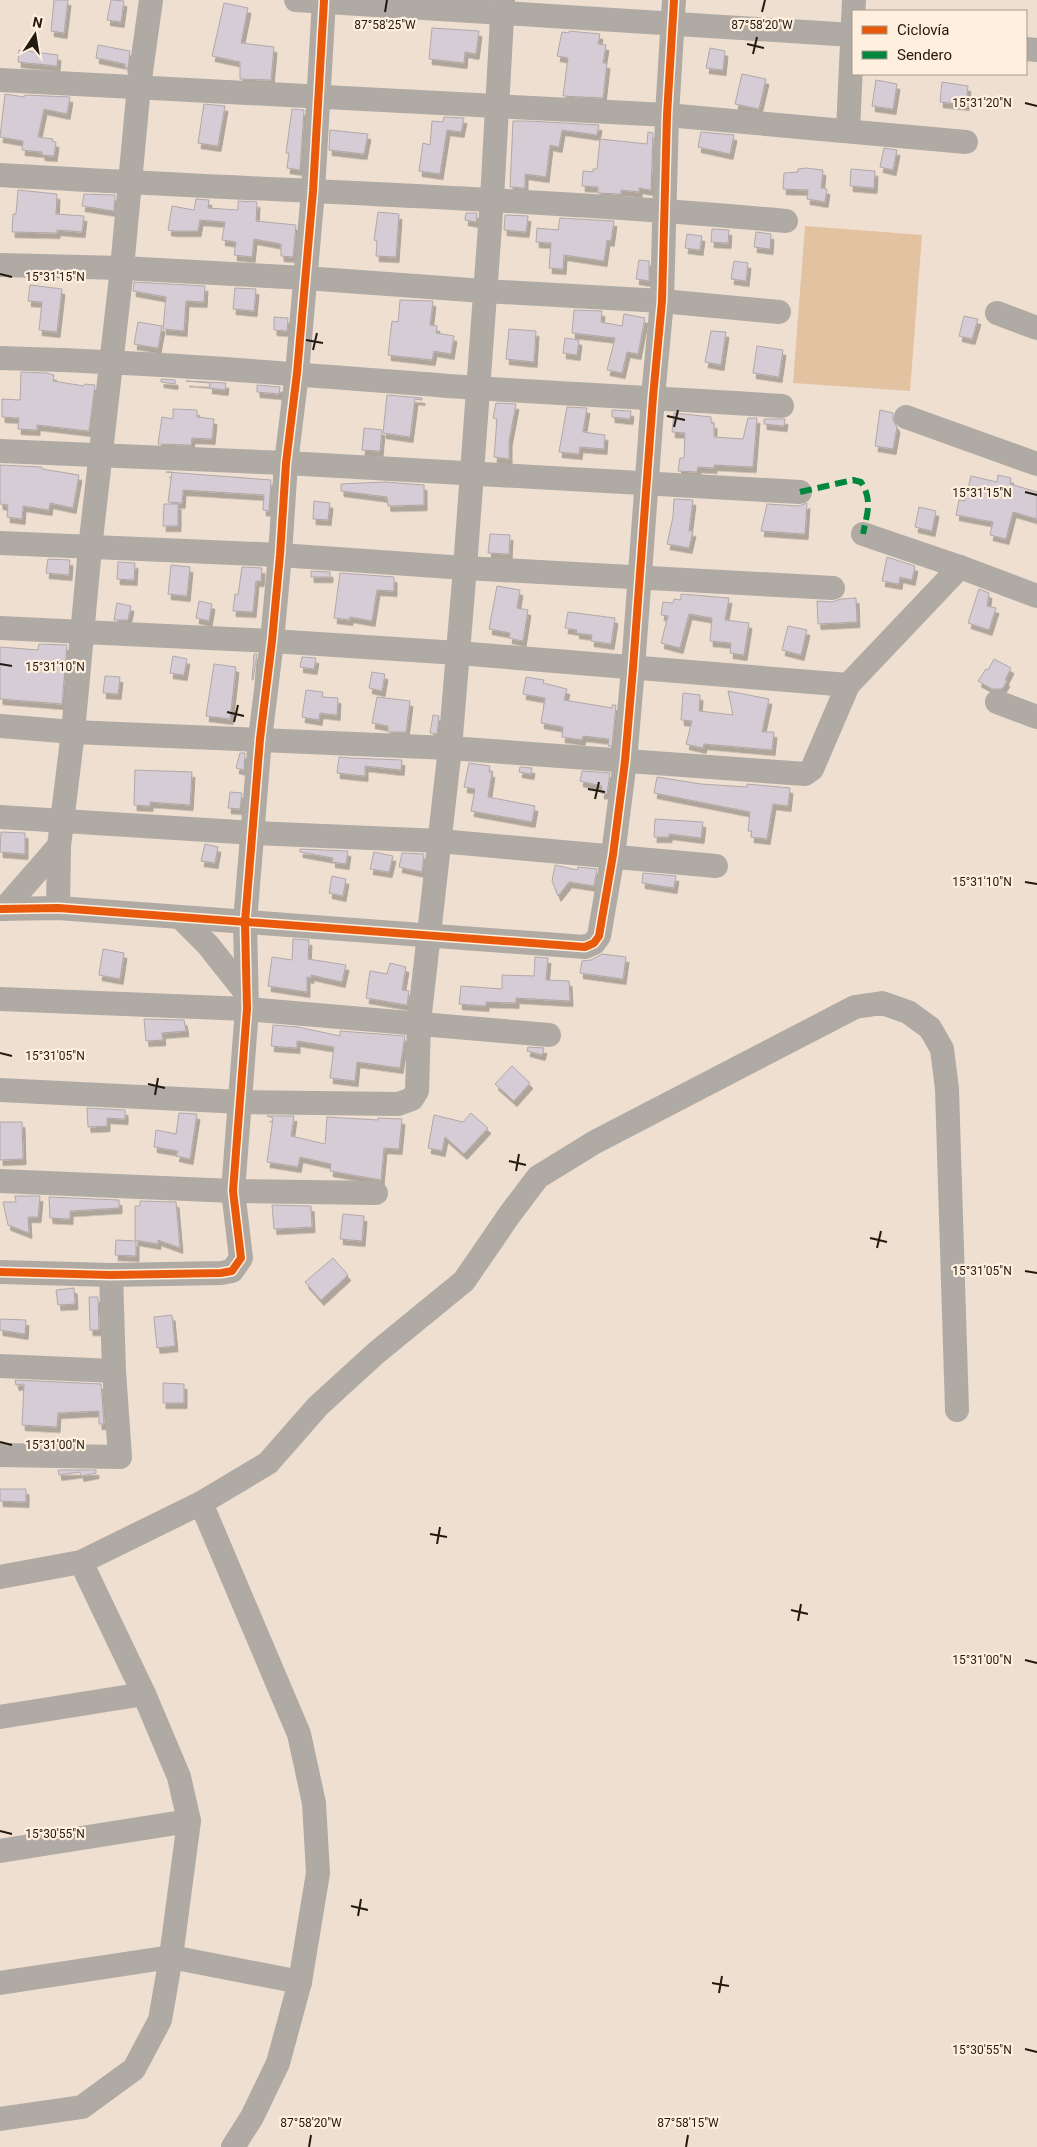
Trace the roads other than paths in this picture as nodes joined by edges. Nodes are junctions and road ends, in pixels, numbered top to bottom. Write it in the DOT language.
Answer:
graph roads {
  1 [pos="151,0"];
  2 [pos="296,0"];
  3 [pos="674,0"];
  4 [pos="324,1"];
  5 [pos="503,7"];
  6 [pos="672,23"];
  7 [pos="852,35"];
  8 [pos="0,80"];
  9 [pos="140,86"];
  10 [pos="317,95"];
  11 [pos="497,107"];
  12 [pos="667,115"];
  13 [pos="848,131"];
  14 [pos="966,142"];
  15 [pos="0,176"];
  16 [pos="129,183"];
  17 [pos="314,191"];
  18 [pos="492,199"];
  19 [pos="665,210"];
  20 [pos="786,221"];
  21 [pos="0,265"];
  22 [pos="122,268"];
  23 [pos="305,278"];
  24 [pos="484,291"];
  25 [pos="662,301"];
  26 [pos="780,312"];
  27 [pos="997,313"];
  28 [pos="1037,328"];
  29 [pos="0,358"];
  30 [pos="111,361"];
  31 [pos="297,373"];
  32 [pos="477,388"];
  33 [pos="653,397"];
  34 [pos="782,406"];
  35 [pos="906,417"];
  36 [pos="0,450"];
  37 [pos="100,454"];
  38 [pos="1036,460"];
  39 [pos="286,463"];
  40 [pos="472,474"];
  41 [pos="647,484"];
  42 [pos="800,492"];
  43 [pos="863,534"];
  44 [pos="0,543"];
  45 [pos="90,548"];
  46 [pos="280,555"];
  47 [pos="960,567"];
  48 [pos="465,568"];
  49 [pos="639,577"];
  50 [pos="833,588"];
  51 [pos="1037,596"];
  52 [pos="0,628"];
  53 [pos="83,633"];
  54 [pos="272,641"];
  55 [pos="458,653"];
  56 [pos="634,668"];
  57 [pos="848,685"];
  58 [pos="998,702"];
  59 [pos="1037,717"];
  60 [pos="0,726"];
  61 [pos="74,732"];
  62 [pos="260,738"];
  63 [pos="450,748"];
  64 [pos="626,761"];
  65 [pos="0,817"];
  66 [pos="63,821"];
  67 [pos="254,833"];
  68 [pos="440,841"];
  69 [pos="59,846"];
  70 [pos="613,856"];
  71 [pos="716,866"];
  72 [pos="58,908"];
  73 [pos="2,909"];
  74 [pos="181,918"];
  75 [pos="245,922"];
  76 [pos="430,936"];
  77 [pos="0,999"];
  78 [pos="246,1001"];
  79 [pos="419,1022"];
  80 [pos="549,1035"];
  81 [pos="0,1090"];
  82 [pos="241,1102"];
  83 [pos="0,1181"];
  84 [pos="234,1191"];
  85 [pos="376,1193"];
  86 [pos="0,1272"];
  87 [pos="111,1275"];
  88 [pos="0,1366"];
  89 [pos="114,1371"];
  90 [pos="957,1410"];
  91 [pos="0,1455"];
  92 [pos="201,1504"];
  93 [pos="81,1562"];
  94 [pos="0,1577"];
  95 [pos="144,1694"];
  96 [pos="0,1717"];
  97 [pos="189,1821"];
  98 [pos="0,1850"];
  99 [pos="170,1957"];
  100 [pos="300,1982"];
  101 [pos="0,1983"];
  102 [pos="0,2119"];
  103 [pos="233,2147"];
  1 -- 9 [label="street"];
  2 -- 4 [label="street"];
  3 -- 6 [label="street"];
  4 -- 5 [label="street"];
  4 -- 10 [label="street"];
  5 -- 6 [label="street"];
  5 -- 11 [label="street"];
  6 -- 7 [label="street"];
  6 -- 12 [label="street"];
  7 -- 13 [label="street"];
  8 -- 9 [label="street"];
  9 -- 10 [label="street"];
  9 -- 16 [label="street"];
  10 -- 11 [label="street"];
  10 -- 17 [label="street"];
  11 -- 12 [label="street"];
  11 -- 18 [label="street"];
  12 -- 13 [label="street"];
  12 -- 19 [label="street"];
  13 -- 14 [label="street"];
  15 -- 16 [label="street"];
  16 -- 17 [label="street"];
  16 -- 22 [label="street"];
  17 -- 18 [label="street"];
  17 -- 23 [label="street"];
  18 -- 19 [label="street"];
  18 -- 24 [label="street"];
  19 -- 20 [label="street"];
  19 -- 25 [label="street"];
  21 -- 22 [label="street"];
  22 -- 23 [label="street"];
  22 -- 30 [label="street"];
  23 -- 24 [label="street"];
  23 -- 31 [label="street"];
  24 -- 25 [label="street"];
  24 -- 32 [label="street"];
  25 -- 26 [label="street"];
  25 -- 33 [label="street"];
  27 -- 28 [label="street"];
  29 -- 30 [label="street"];
  30 -- 31 [label="street"];
  30 -- 37 [label="street"];
  31 -- 32 [label="street"];
  31 -- 39 [label="street"];
  32 -- 33 [label="street"];
  32 -- 40 [label="street"];
  33 -- 34 [label="street"];
  33 -- 41 [label="street"];
  35 -- 38 [label="street"];
  36 -- 37 [label="street"];
  37 -- 39 [label="street"];
  37 -- 45 [label="street"];
  39 -- 40 [label="street"];
  39 -- 46 [label="street"];
  40 -- 41 [label="street"];
  40 -- 48 [label="street"];
  41 -- 42 [label="street"];
  41 -- 49 [label="street"];
  43 -- 47 [label="street"];
  44 -- 45 [label="street"];
  45 -- 46 [label="street"];
  45 -- 53 [label="street"];
  46 -- 48 [label="street"];
  46 -- 54 [label="street"];
  47 -- 51 [label="street"];
  47 -- 57 [label="street"];
  48 -- 49 [label="street"];
  48 -- 55 [label="street"];
  49 -- 50 [label="street"];
  49 -- 56 [label="street"];
  52 -- 53 [label="street"];
  53 -- 54 [label="street"];
  53 -- 61 [label="street"];
  54 -- 55 [label="street"];
  54 -- 62 [label="street"];
  55 -- 56 [label="street"];
  55 -- 63 [label="street"];
  56 -- 57 [label="street"];
  56 -- 64 [label="street"];
  57 -- 64 [label="street"];
  58 -- 59 [label="street"];
  60 -- 61 [label="street"];
  61 -- 62 [label="street"];
  61 -- 66 [label="street"];
  62 -- 63 [label="street"];
  62 -- 67 [label="street"];
  63 -- 64 [label="street"];
  63 -- 68 [label="street"];
  64 -- 70 [label="street"];
  65 -- 66 [label="street"];
  66 -- 67 [label="street"];
  66 -- 69 [label="street"];
  67 -- 68 [label="street"];
  67 -- 75 [label="street"];
  68 -- 70 [label="street"];
  68 -- 76 [label="street"];
  69 -- 72 [label="street"];
  69 -- 73 [label="street"];
  70 -- 71 [label="street"];
  70 -- 76 [label="street"];
  72 -- 73 [label="street"];
  72 -- 74 [label="street"];
  74 -- 75 [label="street"];
  74 -- 78 [label="street"];
  75 -- 76 [label="street"];
  75 -- 78 [label="street"];
  76 -- 79 [label="street"];
  77 -- 78 [label="street"];
  78 -- 79 [label="street"];
  78 -- 82 [label="street"];
  79 -- 80 [label="street"];
  79 -- 82 [label="street"];
  81 -- 82 [label="street"];
  82 -- 84 [label="street"];
  83 -- 84 [label="street"];
  84 -- 85 [label="street"];
  84 -- 87 [label="street"];
  86 -- 87 [label="street"];
  87 -- 89 [label="street"];
  88 -- 89 [label="street"];
  89 -- 91 [label="street"];
  90 -- 92 [label="street"];
  92 -- 93 [label="street"];
  92 -- 100 [label="street"];
  93 -- 94 [label="street"];
  93 -- 95 [label="street"];
  95 -- 96 [label="street"];
  95 -- 97 [label="street"];
  97 -- 98 [label="street"];
  97 -- 99 [label="street"];
  99 -- 100 [label="street"];
  99 -- 101 [label="street"];
  99 -- 102 [label="street"];
  100 -- 103 [label="street"];
}
